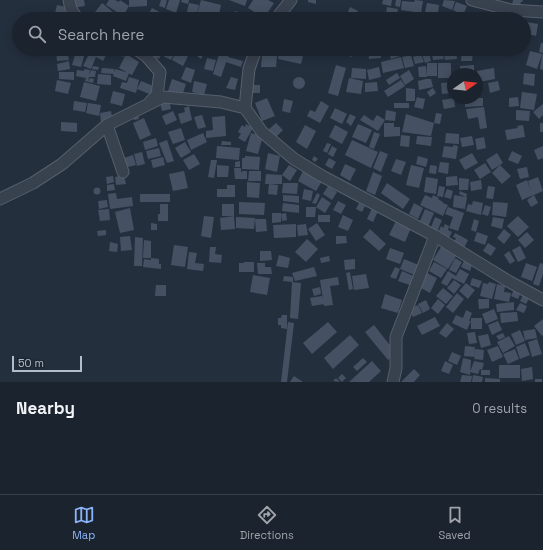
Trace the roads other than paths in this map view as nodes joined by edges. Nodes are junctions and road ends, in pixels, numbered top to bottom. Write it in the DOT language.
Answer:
graph roads {
  1 [pos="69,0"];
  2 [pos="291,0"];
  3 [pos="472,0"];
  4 [pos="72,12"];
  5 [pos="282,12"];
  6 [pos="543,12"];
  7 [pos="146,56"];
  8 [pos="253,56"];
  9 [pos="150,102"];
  10 [pos="244,108"];
  11 [pos="107,125"];
  12 [pos="123,172"];
  13 [pos="0,199"];
  14 [pos="435,236"];
  15 [pos="543,300"];
  16 [pos="393,382"];
  1 -- 4 [label="street"];
  2 -- 5 [label="street"];
  3 -- 6 [label="street"];
  7 -- 9 [label="street"];
  8 -- 10 [label="street"];
  9 -- 10 [label="street"];
  9 -- 11 [label="street"];
  10 -- 14 [label="street"];
  11 -- 12 [label="street"];
  11 -- 13 [label="street"];
  14 -- 15 [label="street"];
  14 -- 16 [label="street"];
}
